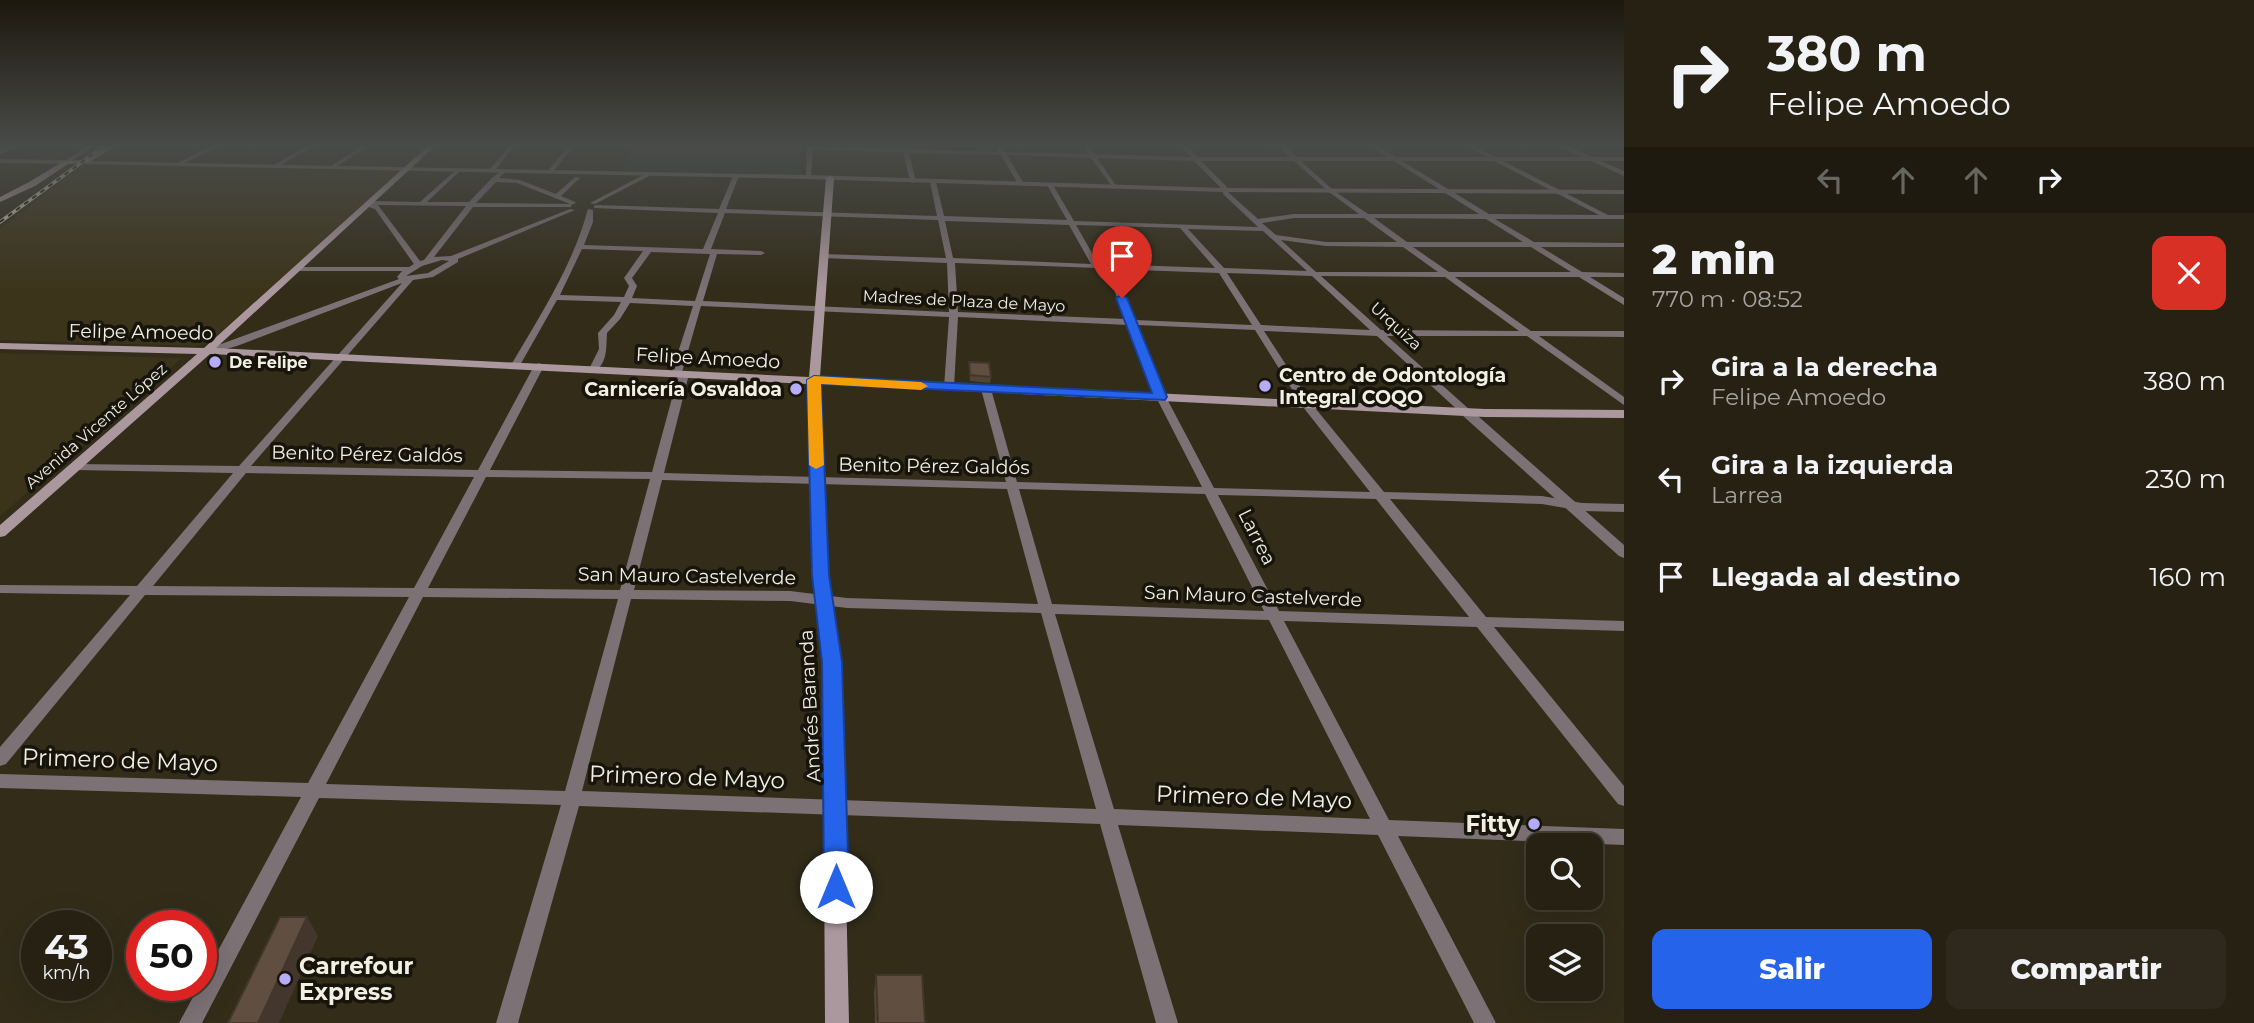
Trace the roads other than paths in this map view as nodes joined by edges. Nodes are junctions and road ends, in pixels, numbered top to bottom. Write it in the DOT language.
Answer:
graph roads {
  1 [pos="380,194"];
  2 [pos="432,194"];
  3 [pos="480,194"];
  4 [pos="548,194"];
  5 [pos="560,194"];
  6 [pos="606,194"];
  7 [pos="729,194"];
  8 [pos="829,194"];
  9 [pos="936,194"];
  10 [pos="1055,194"];
  11 [pos="1228,194"];
  12 [pos="1335,194"];
  13 [pos="1452,194"];
  14 [pos="1564,194"];
  15 [pos="556,197"];
  16 [pos="423,202"];
  17 [pos="369,204"];
  18 [pos="471,204"];
  19 [pos="582,205"];
  20 [pos="723,211"];
  21 [pos="828,214"];
  22 [pos="1367,217"];
  23 [pos="1488,217"];
  24 [pos="1608,217"];
  25 [pos="1624,217"];
  26 [pos="942,218"];
  27 [pos="1070,222"];
  28 [pos="1259,225"];
  29 [pos="1624,225"];
  30 [pos="1182,226"];
  31 [pos="1272,237"];
  32 [pos="1404,244"];
  33 [pos="1532,244"];
  34 [pos="1624,245"];
  35 [pos="580,247"];
  36 [pos="648,250"];
  37 [pos="710,252"];
  38 [pos="761,253"];
  39 [pos="823,256"];
  40 [pos="453,258"];
  41 [pos="951,261"];
  42 [pos="1100,267"];
  43 [pos="298,269"];
  44 [pos="414,271"];
  45 [pos="1222,271"];
  46 [pos="1313,274"];
  47 [pos="1448,274"];
  48 [pos="1579,275"];
  49 [pos="1624,275"];
  50 [pos="554,297"];
  51 [pos="625,301"];
  52 [pos="1624,302"];
  53 [pos="698,304"];
  54 [pos="818,309"];
  55 [pos="954,315"];
  56 [pos="1131,323"];
  57 [pos="1257,328"];
  58 [pos="1378,333"];
  59 [pos="1529,333"];
  60 [pos="1624,334"];
  61 [pos="0,346"];
  62 [pos="207,351"];
  63 [pos="340,357"];
  64 [pos="516,365"];
  65 [pos="539,366"];
  66 [pos="594,369"];
  67 [pos="680,374"];
  68 [pos="814,380"];
  69 [pos="949,387"];
  70 [pos="986,389"];
  71 [pos="1161,397"];
  72 [pos="1624,402"];
  73 [pos="1307,405"];
  74 [pos="1466,412"];
  75 [pos="1624,414"];
  76 [pos="75,467"];
  77 [pos="242,470"];
  78 [pos="482,473"];
  79 [pos="657,476"];
  80 [pos="817,480"];
  81 [pos="1011,485"];
  82 [pos="1210,491"];
  83 [pos="1381,496"];
  84 [pos="1570,505"];
  85 [pos="1624,509"];
  86 [pos="0,533"];
  87 [pos="1624,553"];
  88 [pos="0,589"];
  89 [pos="142,590"];
  90 [pos="418,593"];
  91 [pos="626,594"];
  92 [pos="824,599"];
  93 [pos="1046,608"];
  94 [pos="1274,616"];
  95 [pos="1483,622"];
  96 [pos="1624,626"];
  97 [pos="0,759"];
  98 [pos="0,781"];
  99 [pos="315,789"];
  100 [pos="572,798"];
  101 [pos="1624,799"];
  102 [pos="836,806"];
  103 [pos="1108,817"];
  104 [pos="1384,826"];
  105 [pos="1624,837"];
  106 [pos="190,1023"];
  107 [pos="507,1023"];
  108 [pos="837,1023"];
  109 [pos="1167,1023"];
  110 [pos="1485,1023"];
  1 -- 17 [label="main road, Avenida Vicente López"];
  2 -- 16 [label="street"];
  3 -- 18 [label="street"];
  4 -- 15 [label="street"];
  5 -- 15 [label="street"];
  6 -- 19 [label="street"];
  7 -- 20 [label="street"];
  8 -- 21 [label="main road, Andrés Baranda"];
  9 -- 26 [label="street"];
  10 -- 27 [label="street, Larrea"];
  11 -- 28 [label="street, Urquiza"];
  12 -- 22 [label="street"];
  13 -- 23 [label="street"];
  14 -- 24 [label="street"];
  15 -- 19 [label="street"];
  16 -- 17 [label="street"];
  16 -- 18 [label="street"];
  17 -- 43 [label="main road, Avenida Vicente López"];
  17 -- 44 [label="street"];
  18 -- 19 [label="street"];
  18 -- 44 [label="street"];
  19 -- 20 [label="street"];
  19 -- 35 [label="street"];
  19 -- 40 [label="street"];
  20 -- 21 [label="street"];
  20 -- 37 [label="street"];
  21 -- 26 [label="street"];
  21 -- 39 [label="main road, Andrés Baranda"];
  22 -- 23 [label="street"];
  22 -- 28 [label="street"];
  22 -- 32 [label="street"];
  23 -- 24 [label="street"];
  23 -- 33 [label="street"];
  24 -- 25 [label="street"];
  24 -- 29 [label="street"];
  26 -- 27 [label="street"];
  26 -- 41 [label="street"];
  27 -- 30 [label="street"];
  27 -- 42 [label="street, Larrea"];
  28 -- 30 [label="street"];
  28 -- 31 [label="street, Urquiza"];
  30 -- 45 [label="street"];
  31 -- 32 [label="street"];
  31 -- 46 [label="street, Urquiza"];
  32 -- 33 [label="street"];
  32 -- 47 [label="street"];
  33 -- 34 [label="street"];
  33 -- 48 [label="street"];
  35 -- 36 [label="street"];
  35 -- 50 [label="street"];
  36 -- 37 [label="street"];
  36 -- 51 [label="street"];
  37 -- 38 [label="street"];
  37 -- 53 [label="street"];
  39 -- 41 [label="street"];
  39 -- 54 [label="main road, Andrés Baranda"];
  40 -- 44 [label="street"];
  40 -- 44 [label="street"];
  41 -- 42 [label="street"];
  41 -- 55 [label="street"];
  42 -- 45 [label="street"];
  42 -- 56 [label="street, Larrea"];
  43 -- 44 [label="street"];
  43 -- 62 [label="main road, Avenida Vicente López"];
  44 -- 62 [label="street"];
  44 -- 63 [label="street"];
  45 -- 46 [label="street"];
  45 -- 57 [label="street"];
  46 -- 47 [label="street"];
  46 -- 58 [label="street, Urquiza"];
  47 -- 48 [label="street"];
  47 -- 59 [label="street"];
  48 -- 49 [label="street"];
  48 -- 52 [label="street"];
  50 -- 51 [label="street, Madres de Plaza de Mayo"];
  50 -- 64 [label="street"];
  51 -- 53 [label="street, Madres de Plaza de Mayo"];
  51 -- 66 [label="street"];
  53 -- 54 [label="street, Madres de Plaza de Mayo"];
  53 -- 67 [label="street"];
  54 -- 55 [label="street, Madres de Plaza de Mayo"];
  54 -- 68 [label="main road, Andrés Baranda"];
  55 -- 56 [label="street, Madres de Plaza de Mayo"];
  55 -- 69 [label="street"];
  56 -- 57 [label="street, Madres de Plaza de Mayo"];
  56 -- 71 [label="street, Larrea"];
  57 -- 58 [label="street, Madres de Plaza de Mayo"];
  57 -- 73 [label="street"];
  58 -- 59 [label="street, Madres de Plaza de Mayo"];
  58 -- 74 [label="street, Urquiza"];
  59 -- 60 [label="street, Madres de Plaza de Mayo"];
  59 -- 72 [label="street"];
  61 -- 62 [label="main road, Felipe Amoedo"];
  62 -- 63 [label="main road, Felipe Amoedo"];
  62 -- 76 [label="main road, Avenida Vicente López"];
  63 -- 64 [label="main road, Felipe Amoedo"];
  63 -- 77 [label="street"];
  64 -- 65 [label="main road, Felipe Amoedo"];
  65 -- 66 [label="main road, Felipe Amoedo"];
  65 -- 78 [label="street"];
  66 -- 67 [label="main road, Felipe Amoedo"];
  67 -- 68 [label="main road, Felipe Amoedo"];
  67 -- 79 [label="street"];
  68 -- 69 [label="main road, Felipe Amoedo"];
  68 -- 80 [label="main road, Andrés Baranda"];
  69 -- 70 [label="main road, Felipe Amoedo"];
  70 -- 71 [label="main road, Felipe Amoedo"];
  70 -- 81 [label="street"];
  71 -- 73 [label="main road, Felipe Amoedo"];
  71 -- 82 [label="street, Larrea"];
  73 -- 74 [label="main road, Felipe Amoedo"];
  73 -- 83 [label="street"];
  74 -- 75 [label="main road, Felipe Amoedo"];
  74 -- 84 [label="street, Urquiza"];
  76 -- 77 [label="street, Benito Pérez Galdós"];
  76 -- 86 [label="main road, Avenida Vicente López"];
  77 -- 78 [label="street, Benito Pérez Galdós"];
  77 -- 89 [label="street"];
  78 -- 79 [label="street, Benito Pérez Galdós"];
  78 -- 90 [label="street"];
  79 -- 80 [label="street, Benito Pérez Galdós"];
  79 -- 91 [label="street"];
  80 -- 81 [label="street, Benito Pérez Galdós"];
  80 -- 92 [label="main road, Andrés Baranda"];
  81 -- 82 [label="street, Benito Pérez Galdós"];
  81 -- 93 [label="street"];
  82 -- 83 [label="street, Benito Pérez Galdós"];
  82 -- 94 [label="street, Larrea"];
  83 -- 84 [label="street, Benito Pérez Galdós"];
  83 -- 95 [label="street"];
  84 -- 85 [label="street, Benito Pérez Galdós"];
  84 -- 87 [label="street, Urquiza"];
  88 -- 89 [label="street, San Mauro Castelverde"];
  89 -- 90 [label="street, San Mauro Castelverde"];
  89 -- 97 [label="street"];
  90 -- 91 [label="street, San Mauro Castelverde"];
  90 -- 99 [label="street"];
  91 -- 92 [label="street, San Mauro Castelverde"];
  91 -- 100 [label="street"];
  92 -- 93 [label="street, San Mauro Castelverde"];
  92 -- 102 [label="main road, Andrés Baranda"];
  93 -- 94 [label="street, San Mauro Castelverde"];
  93 -- 103 [label="street"];
  94 -- 95 [label="street, San Mauro Castelverde"];
  94 -- 104 [label="street, Larrea"];
  95 -- 96 [label="street, San Mauro Castelverde"];
  95 -- 101 [label="street"];
  98 -- 99 [label="street, Primero de Mayo"];
  99 -- 100 [label="street, Primero de Mayo"];
  99 -- 106 [label="street"];
  100 -- 102 [label="street, Primero de Mayo"];
  100 -- 107 [label="street"];
  102 -- 103 [label="street, Primero de Mayo"];
  102 -- 108 [label="main road, Andrés Baranda"];
  103 -- 104 [label="street, Primero de Mayo"];
  103 -- 109 [label="street"];
  104 -- 105 [label="street, Primero de Mayo"];
  104 -- 110 [label="street, Larrea"];
}
